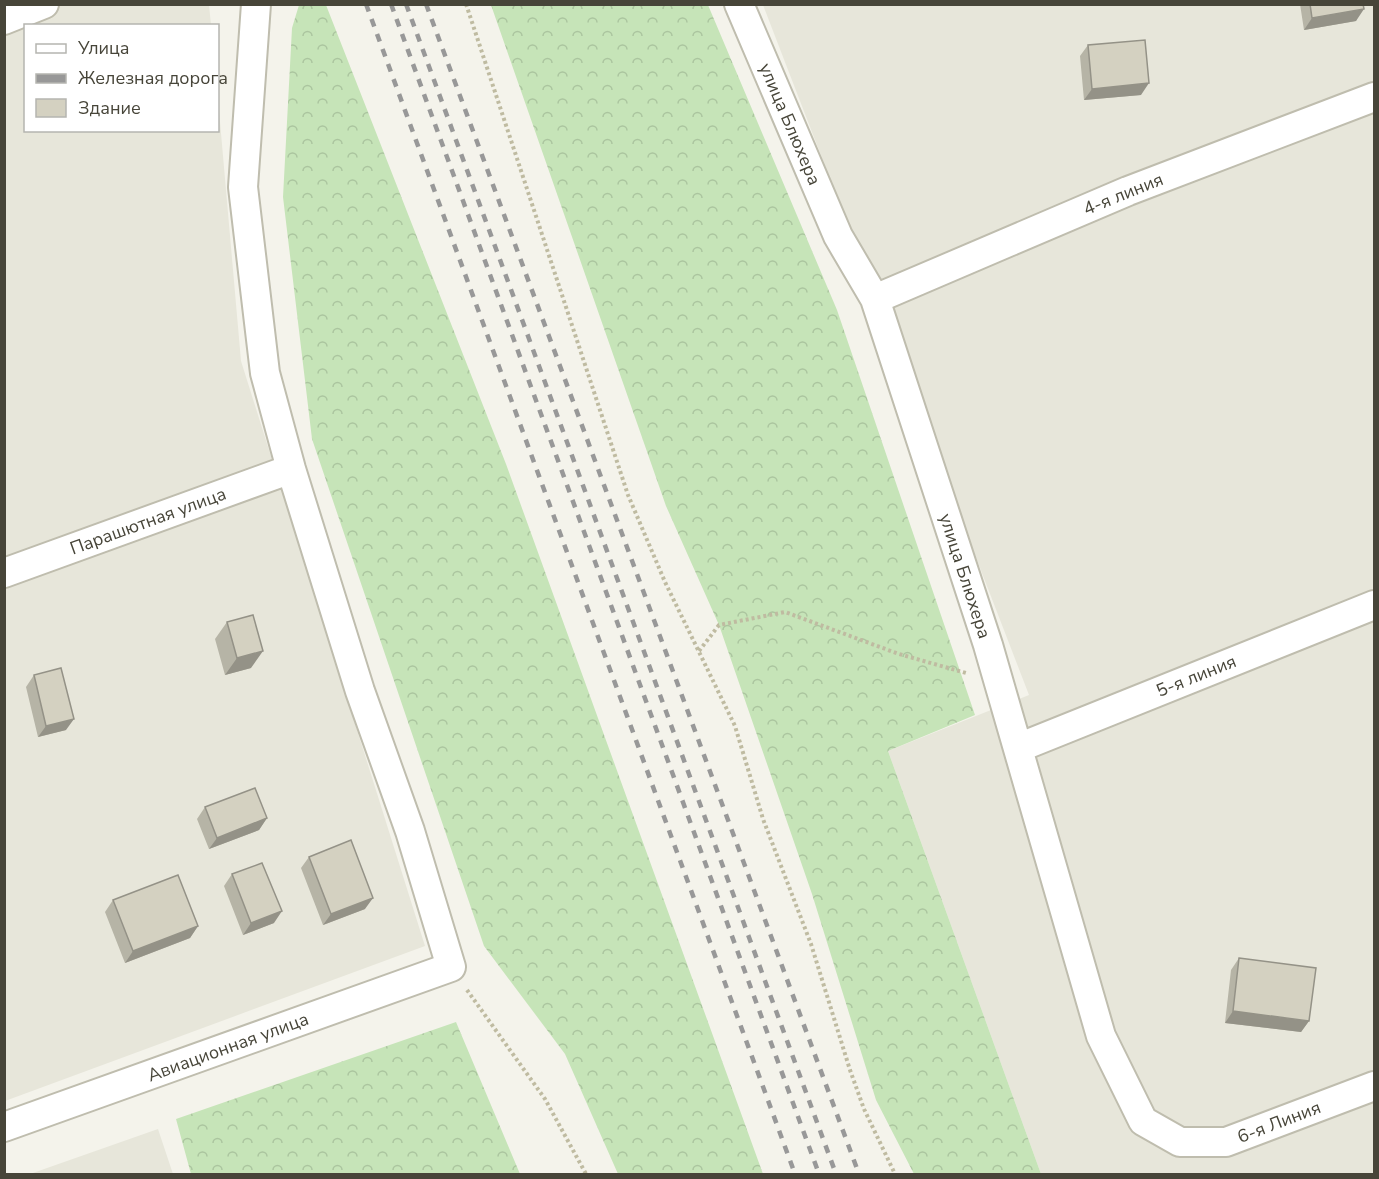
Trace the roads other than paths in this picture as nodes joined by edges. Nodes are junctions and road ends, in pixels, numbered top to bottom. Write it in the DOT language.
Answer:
graph roads {
  1 [pos="44,4"];
  2 [pos="256,4"];
  3 [pos="739,4"];
  4 [pos="4,20"];
  5 [pos="1374,97"];
  6 [pos="875,299"];
  7 [pos="291,469"];
  8 [pos="4,573"];
  9 [pos="1374,605"];
  10 [pos="1018,748"];
  11 [pos="1374,1086"];
  12 [pos="4,1127"];
  13 [pos="1180,1142"];
  1 -- 4 [label="street"];
  2 -- 7 [label="street"];
  3 -- 6 [label="street, улица Блюхера"];
  5 -- 6 [label="street, 4-я линия"];
  6 -- 10 [label="street, улица Блюхера"];
  7 -- 8 [label="street, Парашютная улица"];
  7 -- 12 [label="street, Авиационная улица"];
  9 -- 10 [label="street, 5-я линия"];
  10 -- 13 [label="street, улица Блюхера"];
  11 -- 13 [label="street, 6-я Линия"];
}
